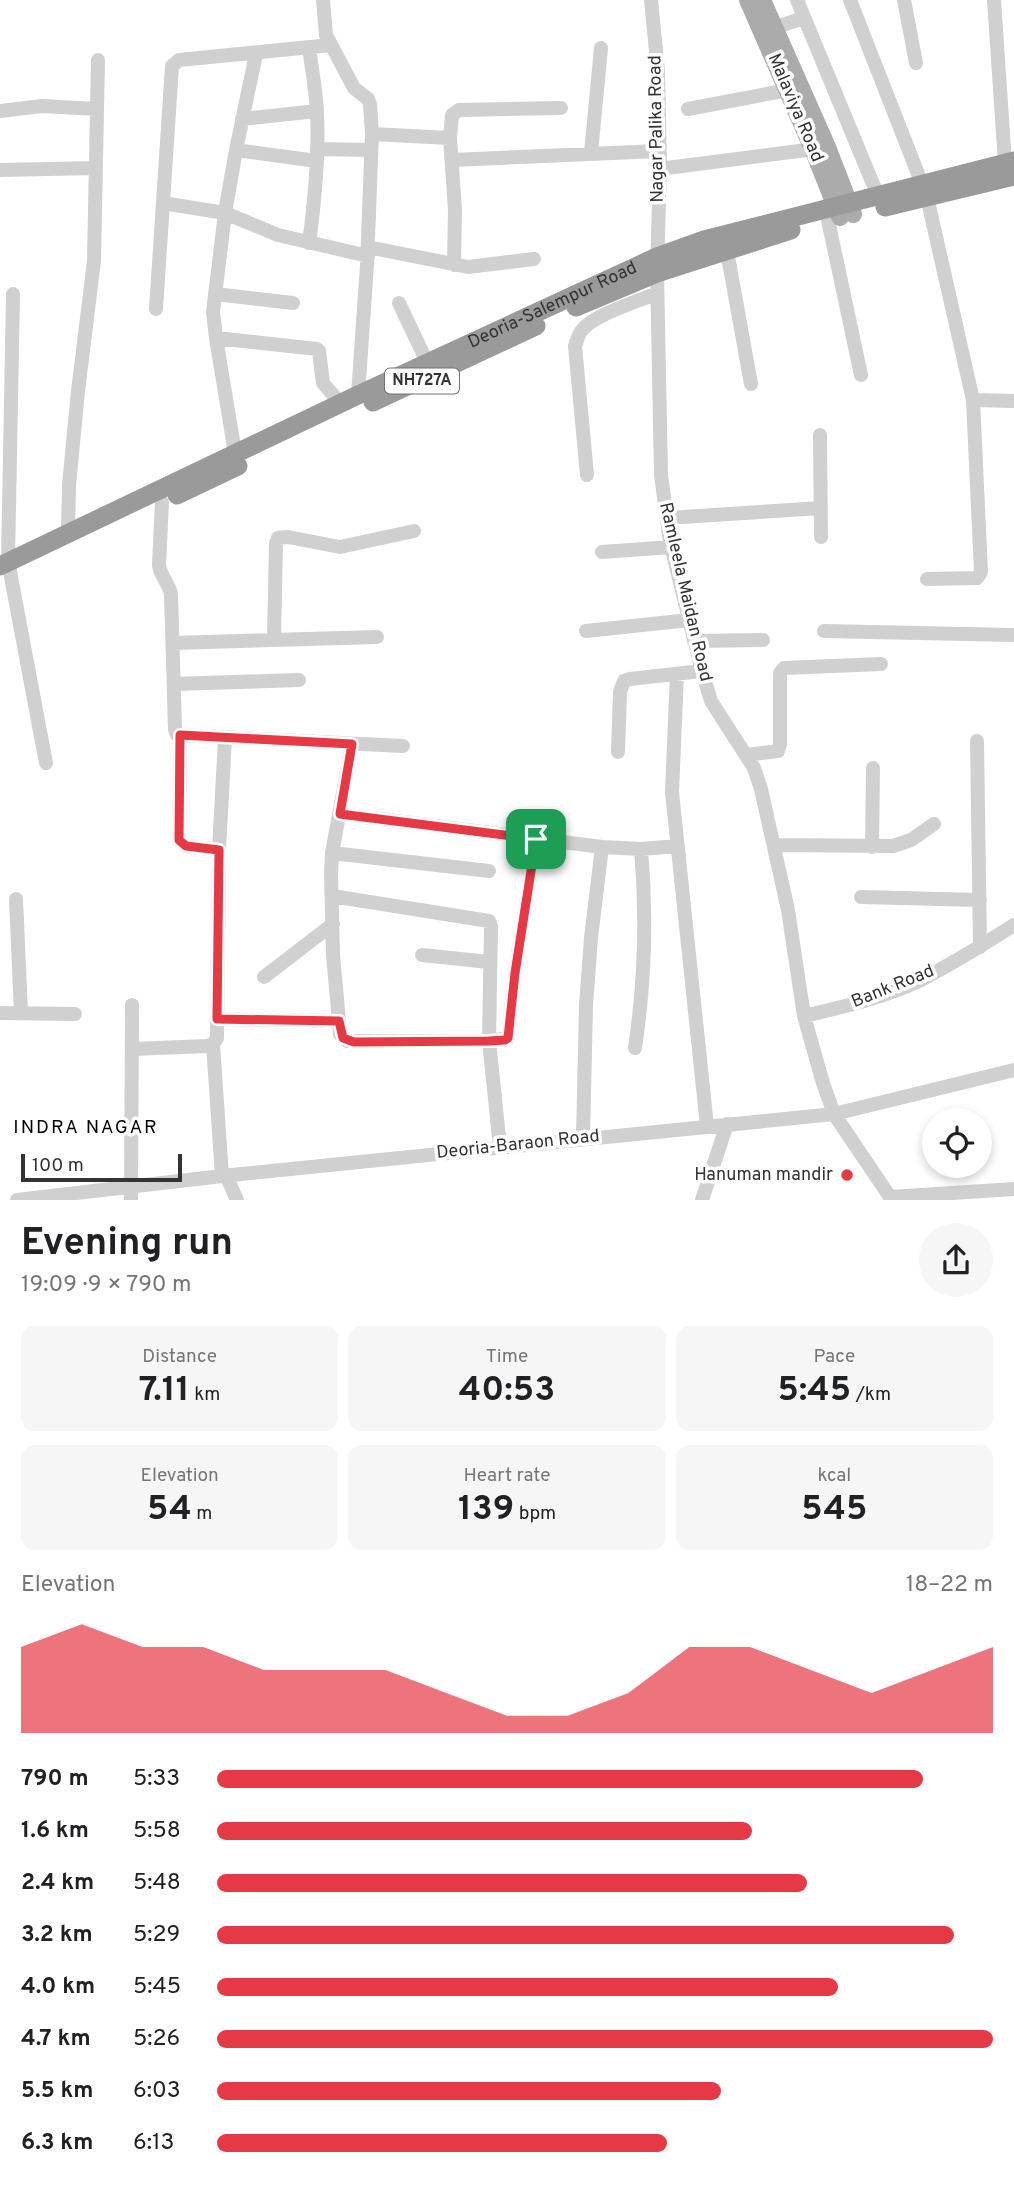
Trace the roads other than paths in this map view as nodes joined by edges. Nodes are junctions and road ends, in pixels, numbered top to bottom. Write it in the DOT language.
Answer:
graph roads {
  1 [pos="323,0"];
  2 [pos="650,0"];
  3 [pos="748,0"];
  4 [pos="762,0"];
  5 [pos="797,0"];
  6 [pos="850,0"];
  7 [pos="904,0"];
  8 [pos="994,0"];
  9 [pos="804,18"];
  10 [pos="768,30"];
  11 [pos="331,45"];
  12 [pos="309,48"];
  13 [pos="601,48"];
  14 [pos="256,54"];
  15 [pos="98,60"];
  16 [pos="916,63"];
  17 [pos="788,90"];
  18 [pos="561,108"];
  19 [pos="97,109"];
  20 [pos="688,109"];
  21 [pos="0,111"];
  22 [pos="317,111"];
  23 [pos="242,119"];
  24 [pos="372,134"];
  25 [pos="450,138"];
  26 [pos="820,148"];
  27 [pos="236,150"];
  28 [pos="371,150"];
  29 [pos="659,151"];
  30 [pos="591,153"];
  31 [pos="317,155"];
  32 [pos="452,160"];
  33 [pos="1011,167"];
  34 [pos="96,168"];
  35 [pos="659,169"];
  36 [pos="0,170"];
  37 [pos="924,191"];
  38 [pos="878,195"];
  39 [pos="163,203"];
  40 [pos="841,212"];
  41 [pos="225,213"];
  42 [pos="309,243"];
  43 [pos="368,251"];
  44 [pos="727,251"];
  45 [pos="534,259"];
  46 [pos="454,265"];
  47 [pos="657,275"];
  48 [pos="13,294"];
  49 [pos="215,294"];
  50 [pos="293,303"];
  51 [pos="399,303"];
  52 [pos="156,309"];
  53 [pos="216,338"];
  54 [pos="427,362"];
  55 [pos="861,376"];
  56 [pos="751,384"];
  57 [pos="6,398"];
  58 [pos="349,399"];
  59 [pos="973,400"];
  60 [pos="1014,401"];
  61 [pos="820,435"];
  62 [pos="235,453"];
  63 [pos="587,475"];
  64 [pos="162,502"];
  65 [pos="821,508"];
  66 [pos="667,518"];
  67 [pos="414,531"];
  68 [pos="68,532"];
  69 [pos="821,537"];
  70 [pos="671,547"];
  71 [pos="602,552"];
  72 [pos="5,568"];
  73 [pos="927,579"];
  74 [pos="689,620"];
  75 [pos="586,631"];
  76 [pos="824,631"];
  77 [pos="1014,635"];
  78 [pos="377,637"];
  79 [pos="764,639"];
  80 [pos="274,640"];
  81 [pos="694,641"];
  82 [pos="173,643"];
  83 [pos="881,664"];
  84 [pos="702,671"];
  85 [pos="677,674"];
  86 [pos="299,680"];
  87 [pos="174,684"];
  88 [pos="180,735"];
  89 [pos="225,738"];
  90 [pos="977,741"];
  91 [pos="352,744"];
  92 [pos="403,746"];
  93 [pos="618,752"];
  94 [pos="746,755"];
  95 [pos="46,763"];
  96 [pos="873,768"];
  97 [pos="340,814"];
  98 [pos="934,824"];
  99 [pos="536,839"];
  100 [pos="775,845"];
  101 [pos="678,846"];
  102 [pos="602,847"];
  103 [pos="872,847"];
  104 [pos="641,849"];
  105 [pos="219,850"];
  106 [pos="332,853"];
  107 [pos="489,871"];
  108 [pos="332,896"];
  109 [pos="861,897"];
  110 [pos="16,899"];
  111 [pos="980,900"];
  112 [pos="332,924"];
  113 [pos="1014,925"];
  114 [pos="980,947"];
  115 [pos="422,956"];
  116 [pos="489,962"];
  117 [pos="264,977"];
  118 [pos="132,1005"];
  119 [pos="0,1013"];
  120 [pos="21,1013"];
  121 [pos="75,1014"];
  122 [pos="804,1016"];
  123 [pos="217,1019"];
  124 [pos="339,1021"];
  125 [pos="489,1041"];
  126 [pos="213,1044"];
  127 [pos="635,1048"];
  128 [pos="132,1049"];
  129 [pos="1014,1070"];
  130 [pos="834,1114"];
  131 [pos="727,1124"];
  132 [pos="707,1126"];
  133 [pos="583,1138"];
  134 [pos="500,1147"];
  135 [pos="224,1175"];
  136 [pos="1014,1189"];
  137 [pos="132,1194"];
  138 [pos="891,1198"];
  139 [pos="18,1200"];
  140 [pos="237,1200"];
  141 [pos="702,1200"];
  1 -- 11 [label="street"];
  2 -- 29 [label="street, Nagar Palika Road"];
  3 -- 10 [label="main road, Malaviya Road"];
  4 -- 10 [label="main road, Malaviya Road"];
  5 -- 9 [label="street"];
  6 -- 37 [label="street"];
  7 -- 16 [label="street"];
  8 -- 33 [label="street"];
  9 -- 10 [label="street"];
  9 -- 38 [label="street"];
  10 -- 17 [label="main road, Malaviya Road"];
  10 -- 26 [label="main road, Malaviya Road"];
  11 -- 12 [label="street"];
  11 -- 24 [label="street"];
  12 -- 14 [label="street"];
  12 -- 22 [label="street"];
  13 -- 30 [label="street"];
  14 -- 23 [label="street"];
  14 -- 39 [label="street"];
  15 -- 19 [label="street"];
  17 -- 20 [label="street"];
  17 -- 26 [label="main road, Malaviya Road"];
  18 -- 25 [label="street"];
  19 -- 21 [label="street"];
  19 -- 34 [label="street"];
  22 -- 23 [label="street"];
  22 -- 31 [label="street"];
  23 -- 27 [label="street"];
  24 -- 25 [label="street"];
  24 -- 28 [label="street"];
  25 -- 32 [label="street"];
  26 -- 35 [label="street"];
  26 -- 40 [label="main road, Malaviya Road"];
  27 -- 31 [label="street"];
  27 -- 41 [label="street"];
  28 -- 31 [label="street"];
  28 -- 43 [label="street"];
  29 -- 30 [label="street"];
  29 -- 35 [label="street, Nagar Palika Road"];
  30 -- 32 [label="street"];
  31 -- 42 [label="street"];
  32 -- 46 [label="street"];
  33 -- 37 [label="highway, Deoria-Salempur Road / NH727A"];
  34 -- 36 [label="street"];
  34 -- 68 [label="street"];
  35 -- 47 [label="street, Nagar Palika Road"];
  37 -- 38 [label="highway, Deoria-Salempur Road / NH727A"];
  37 -- 40 [label="highway, Deoria-Salempur Road / NH727A"];
  37 -- 59 [label="street"];
  38 -- 40 [label="highway, Deoria-Salempur Road / NH727A"];
  39 -- 41 [label="street"];
  39 -- 52 [label="street"];
  40 -- 44 [label="highway, Deoria-Salempur Road / NH727A"];
  40 -- 47 [label="highway, Deoria-Salempur Road / NH727A"];
  40 -- 55 [label="street"];
  41 -- 42 [label="street"];
  41 -- 49 [label="street"];
  42 -- 43 [label="street"];
  43 -- 46 [label="street"];
  43 -- 58 [label="street"];
  44 -- 47 [label="highway, Deoria-Salempur Road / NH727A"];
  44 -- 56 [label="street"];
  45 -- 46 [label="street"];
  47 -- 54 [label="highway, Deoria-Salempur Road / NH727A"];
  47 -- 63 [label="street"];
  47 -- 64 [label="highway, Deoria-Salempur Road / NH727A"];
  47 -- 66 [label="street, Ramleela Maidan Road"];
  48 -- 57 [label="street"];
  49 -- 50 [label="street"];
  49 -- 53 [label="street"];
  51 -- 54 [label="street"];
  53 -- 58 [label="street"];
  53 -- 62 [label="street"];
  54 -- 58 [label="highway, Deoria-Salempur Road / NH727A"];
  57 -- 72 [label="street"];
  58 -- 62 [label="highway, Deoria-Salempur Road / NH727A"];
  59 -- 60 [label="street"];
  59 -- 73 [label="street"];
  61 -- 65 [label="street"];
  62 -- 68 [label="highway, Deoria-Salempur Road / NH727A"];
  64 -- 72 [label="highway, Deoria-Salempur Road / NH727A"];
  64 -- 82 [label="street"];
  65 -- 66 [label="street"];
  65 -- 69 [label="street"];
  66 -- 70 [label="street, Ramleela Maidan Road"];
  67 -- 80 [label="street"];
  68 -- 72 [label="highway, Deoria-Salempur Road / NH727A"];
  70 -- 71 [label="street"];
  70 -- 74 [label="street, Ramleela Maidan Road"];
  72 -- 95 [label="street"];
  74 -- 75 [label="street"];
  74 -- 81 [label="street, Ramleela Maidan Road"];
  76 -- 77 [label="street"];
  78 -- 80 [label="street"];
  79 -- 81 [label="street"];
  80 -- 82 [label="street"];
  81 -- 84 [label="street, Ramleela Maidan Road"];
  82 -- 87 [label="street"];
  83 -- 94 [label="street"];
  84 -- 85 [label="street"];
  84 -- 94 [label="street, Ramleela Maidan Road"];
  85 -- 93 [label="street"];
  85 -- 101 [label="street"];
  86 -- 87 [label="street"];
  87 -- 88 [label="street"];
  88 -- 89 [label="street"];
  88 -- 105 [label="street"];
  89 -- 91 [label="street"];
  89 -- 105 [label="street"];
  90 -- 111 [label="street"];
  91 -- 92 [label="street"];
  91 -- 97 [label="street"];
  94 -- 100 [label="street, Ramleela Maidan Road"];
  96 -- 103 [label="street"];
  97 -- 99 [label="street"];
  97 -- 106 [label="street"];
  98 -- 103 [label="street"];
  99 -- 102 [label="street"];
  99 -- 125 [label="street"];
  100 -- 103 [label="street"];
  100 -- 122 [label="street, Ramleela Maidan Road"];
  101 -- 104 [label="street"];
  101 -- 132 [label="street"];
  102 -- 104 [label="street"];
  102 -- 133 [label="street"];
  104 -- 127 [label="street"];
  105 -- 123 [label="street"];
  106 -- 107 [label="street"];
  106 -- 108 [label="street"];
  108 -- 112 [label="street"];
  108 -- 116 [label="street"];
  109 -- 111 [label="street"];
  110 -- 120 [label="street"];
  111 -- 114 [label="street"];
  112 -- 117 [label="street"];
  112 -- 124 [label="street"];
  113 -- 114 [label="street, Bank Road"];
  114 -- 122 [label="street, Bank Road"];
  115 -- 116 [label="street"];
  116 -- 125 [label="street"];
  118 -- 128 [label="street"];
  119 -- 120 [label="street"];
  120 -- 121 [label="street"];
  122 -- 130 [label="street, Ramleela Maidan Road"];
  123 -- 124 [label="street"];
  123 -- 126 [label="street"];
  124 -- 125 [label="street"];
  125 -- 134 [label="street"];
  126 -- 128 [label="street"];
  126 -- 135 [label="street"];
  128 -- 137 [label="street"];
  129 -- 130 [label="street, Deoria-Baraon Road"];
  130 -- 131 [label="street, Deoria-Baraon Road"];
  130 -- 138 [label="street, Ramleela Maidan Road"];
  131 -- 132 [label="street, Deoria-Baraon Road"];
  131 -- 141 [label="street"];
  132 -- 133 [label="street, Deoria-Baraon Road"];
  133 -- 134 [label="street, Deoria-Baraon Road"];
  134 -- 135 [label="street, Deoria-Baraon Road"];
  135 -- 137 [label="street, Deoria-Baraon Road"];
  135 -- 140 [label="street"];
  136 -- 138 [label="street"];
  137 -- 139 [label="street, Deoria-Baraon Road"];
}
